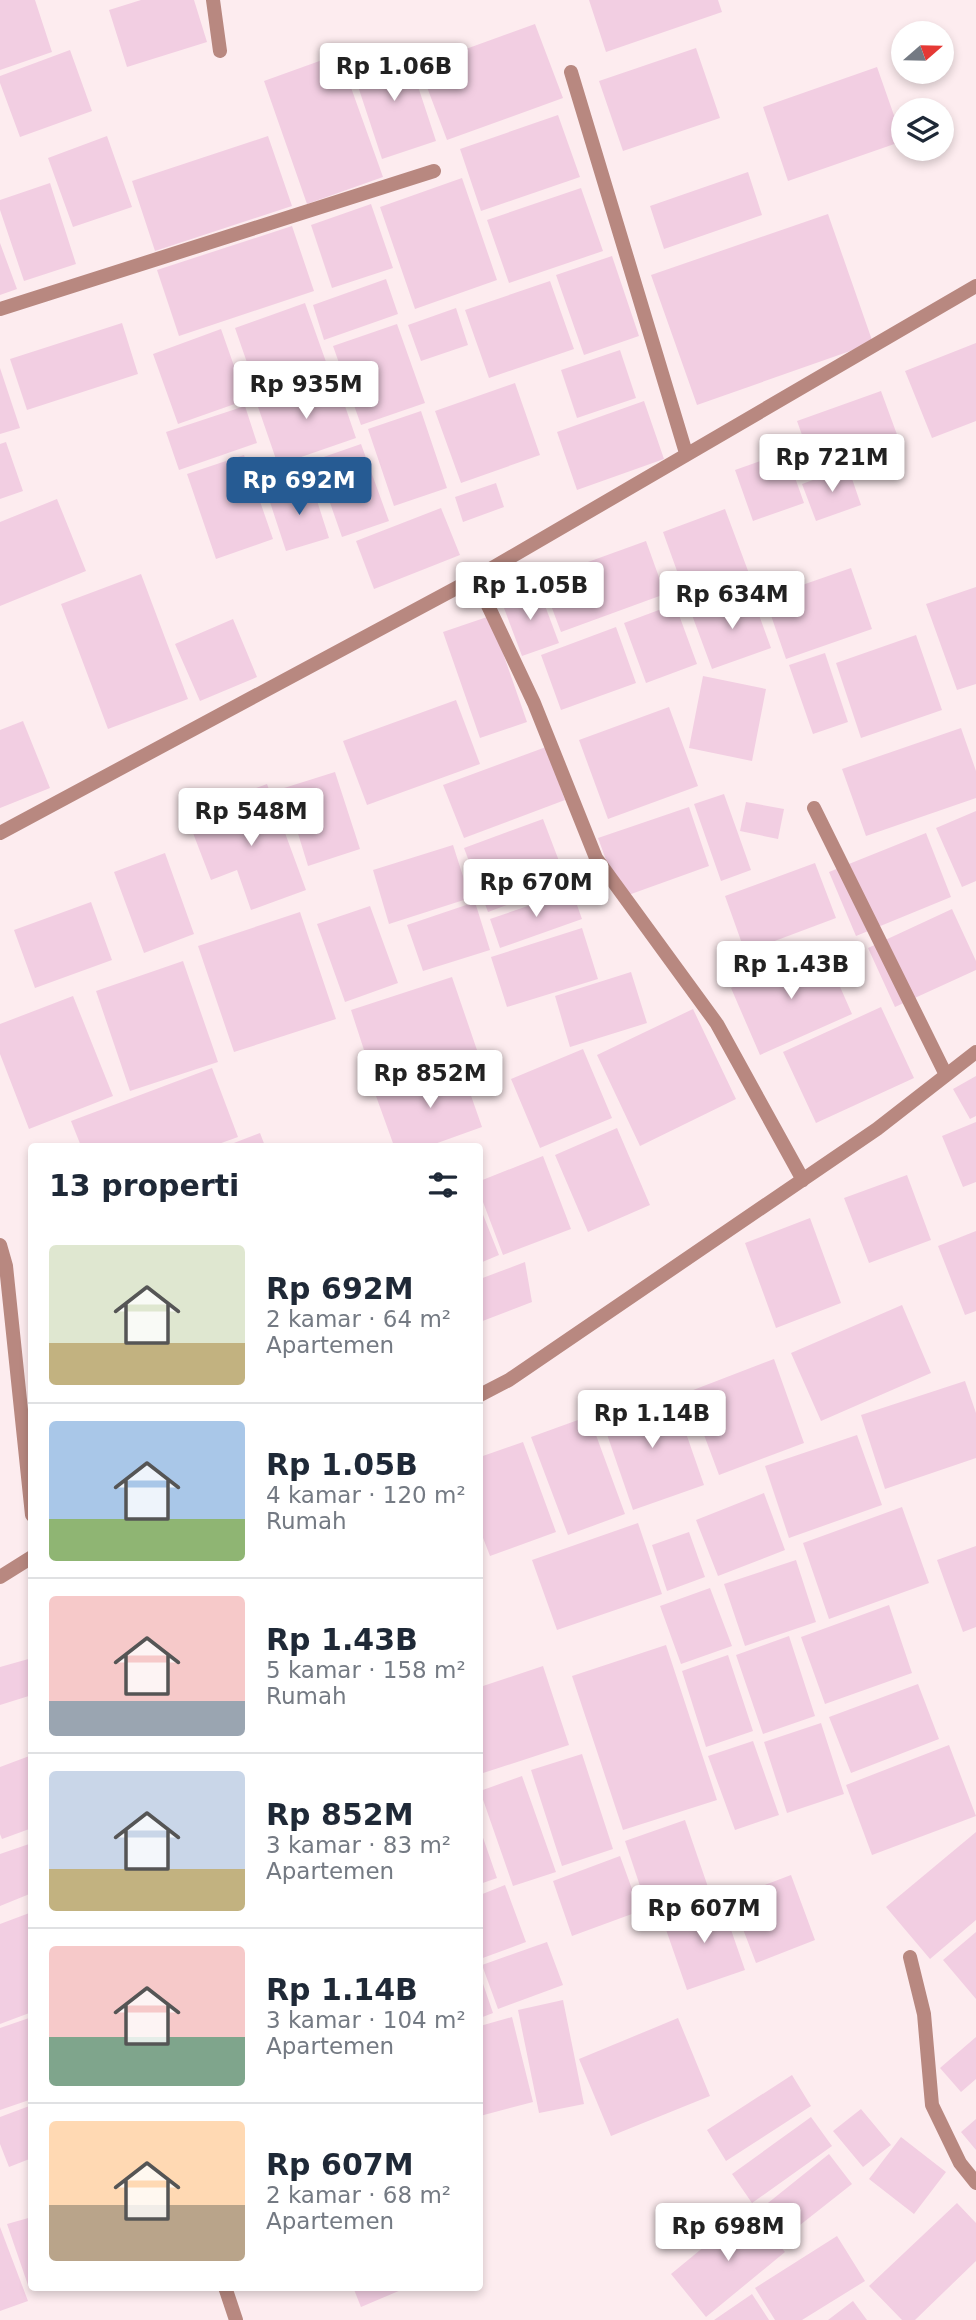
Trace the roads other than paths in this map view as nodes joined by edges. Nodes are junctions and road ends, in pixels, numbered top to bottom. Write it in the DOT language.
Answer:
graph roads {
  1 [pos="213,0"];
  2 [pos="220,51"];
  3 [pos="571,72"];
  4 [pos="434,171"];
  5 [pos="976,286"];
  6 [pos="0,309"];
  7 [pos="686,453"];
  8 [pos="475,578"];
  9 [pos="814,808"];
  10 [pos="0,833"];
  11 [pos="976,1052"];
  12 [pos="946,1075"];
  13 [pos="803,1180"];
  14 [pos="0,1245"];
  15 [pos="483,1393"];
  16 [pos="28,1477"];
  17 [pos="28,1560"];
  18 [pos="0,1577"];
  19 [pos="910,1956"];
  20 [pos="976,2183"];
  21 [pos="226,2291"];
  22 [pos="236,2320"];
  1 -- 2 [label="street"];
  3 -- 7 [label="street"];
  4 -- 6 [label="street"];
  5 -- 7 [label="street"];
  7 -- 8 [label="street"];
  8 -- 10 [label="street"];
  8 -- 13 [label="street"];
  9 -- 12 [label="street"];
  11 -- 12 [label="street"];
  12 -- 13 [label="street"];
  13 -- 15 [label="street"];
  14 -- 16 [label="street"];
  17 -- 18 [label="street"];
  19 -- 20 [label="street"];
  21 -- 22 [label="street"];
}
